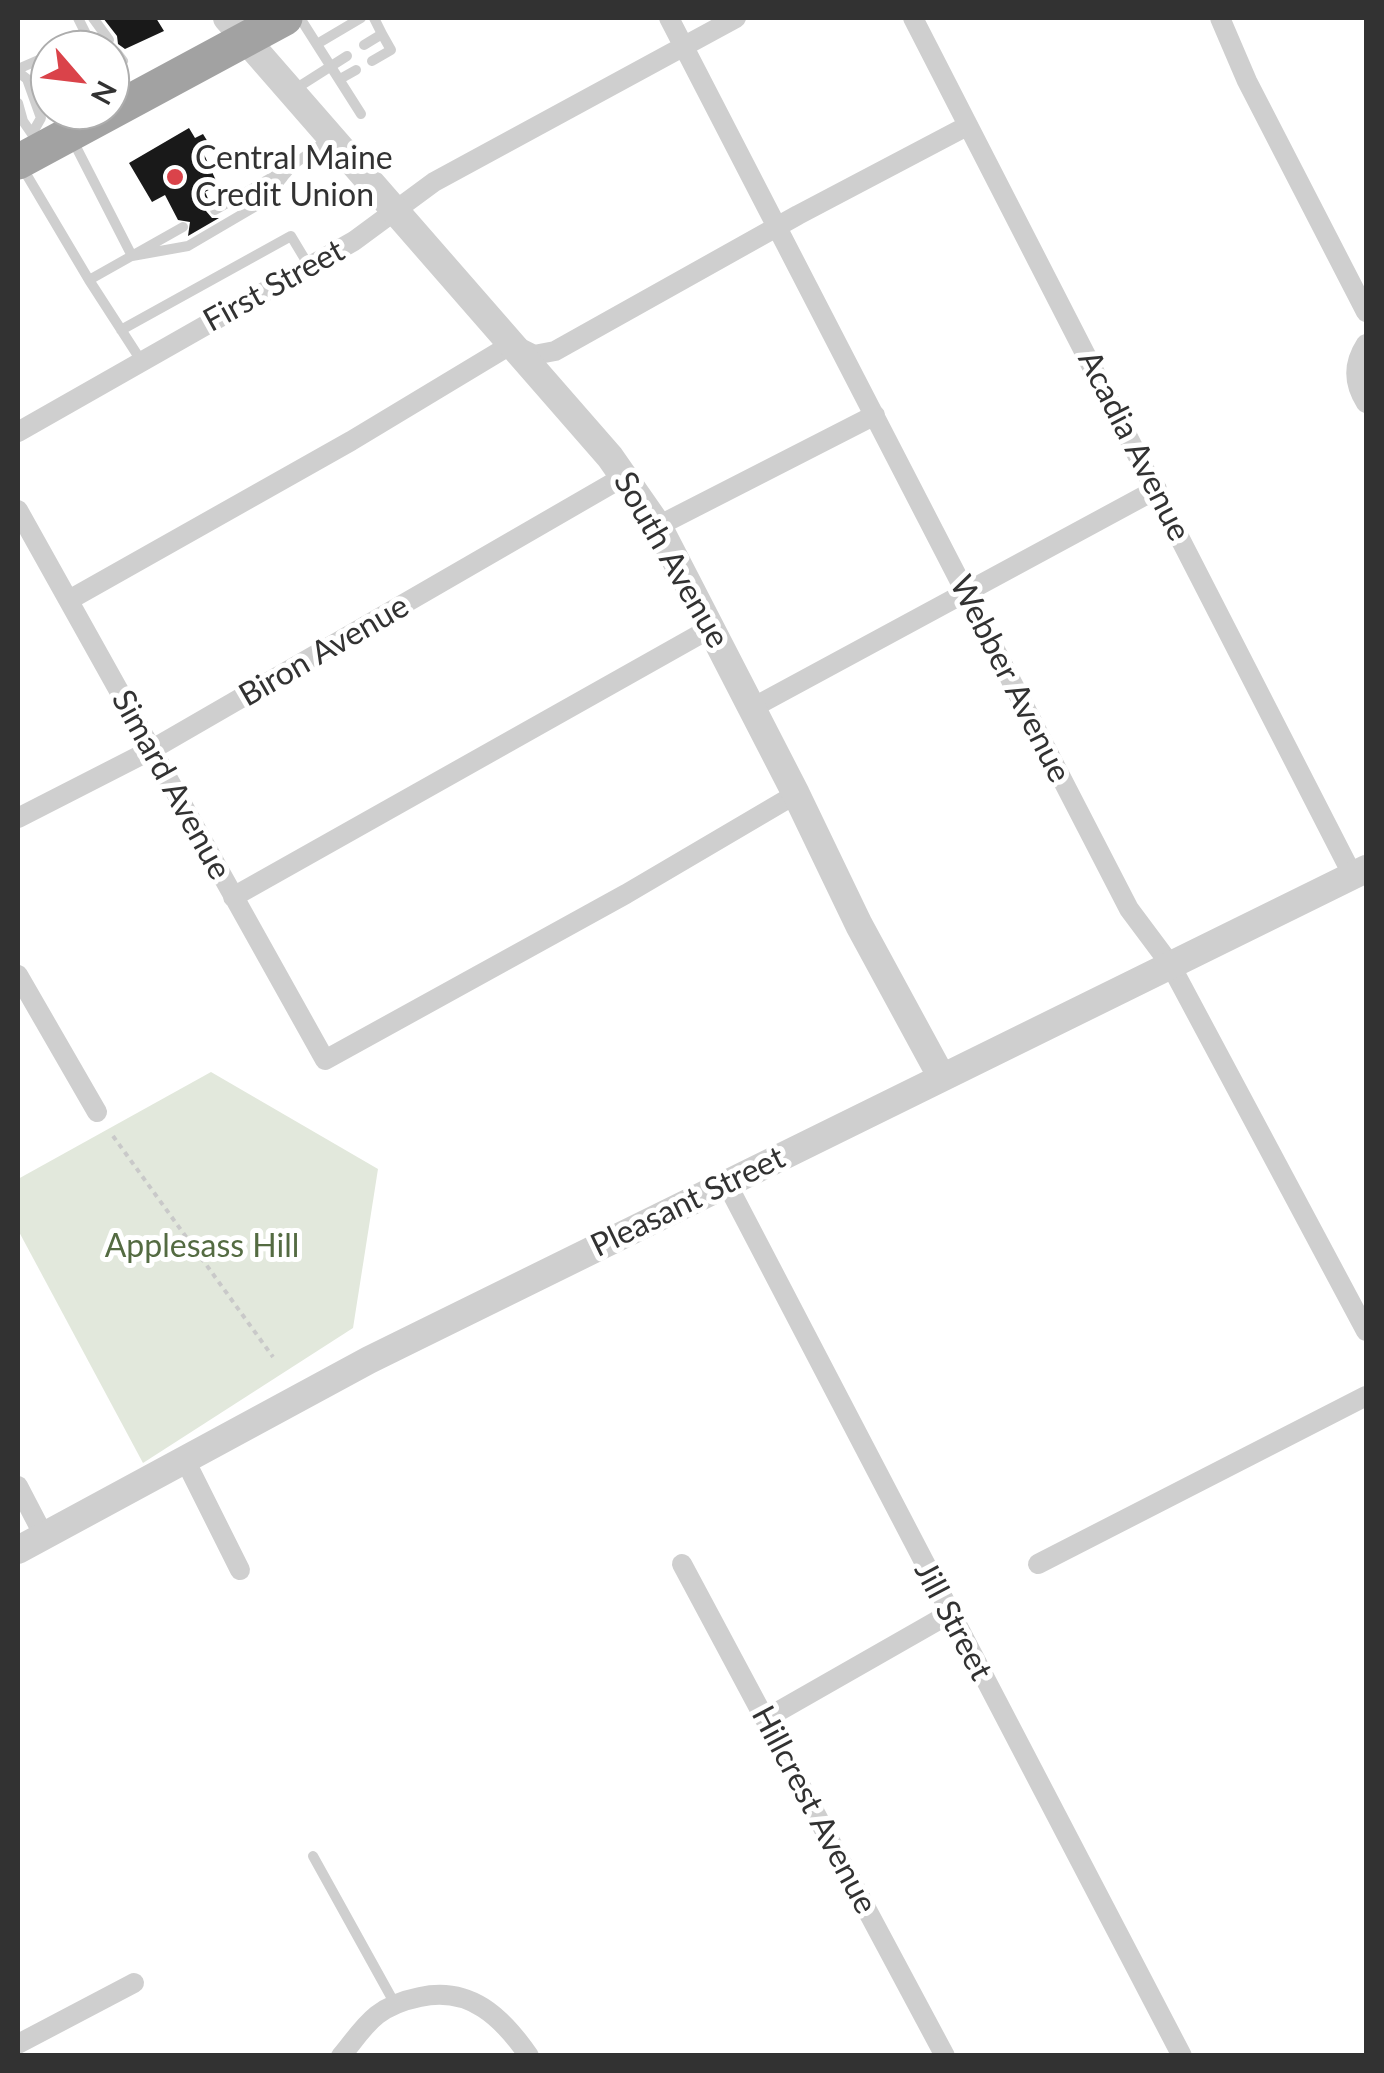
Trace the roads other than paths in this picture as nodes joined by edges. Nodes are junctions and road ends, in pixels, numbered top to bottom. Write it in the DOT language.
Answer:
graph roads {
  1 [pos="285,18"];
  2 [pos="300,18"];
  3 [pos="361,18"];
  4 [pos="374,18"];
  5 [pos="669,18"];
  6 [pos="736,18"];
  7 [pos="913,18"];
  8 [pos="1220,18"];
  9 [pos="237,28"];
  10 [pos="382,34"];
  11 [pos="318,44"];
  12 [pos="364,45"];
  13 [pos="684,45"];
  14 [pos="347,56"];
  15 [pos="372,61"];
  16 [pos="332,66"];
  17 [pos="356,70"];
  18 [pos="18,71"];
  19 [pos="130,72"];
  20 [pos="340,79"];
  21 [pos="291,92"];
  22 [pos="18,103"];
  23 [pos="361,114"];
  24 [pos="968,126"];
  25 [pos="72,130"];
  26 [pos="69,133"];
  27 [pos="331,137"];
  28 [pos="27,152"];
  29 [pos="293,165"];
  30 [pos="215,210"];
  31 [pos="396,210"];
  32 [pos="183,227"];
  33 [pos="779,227"];
  34 [pos="132,256"];
  35 [pos="310,267"];
  36 [pos="89,280"];
  37 [pos="1366,312"];
  38 [pos="121,330"];
  39 [pos="512,344"];
  40 [pos="1366,344"];
  41 [pos="142,363"];
  42 [pos="1366,403"];
  43 [pos="875,415"];
  44 [pos="18,432"];
  45 [pos="626,476"];
  46 [pos="1157,489"];
  47 [pos="18,510"];
  48 [pos="658,526"];
  49 [pos="966,592"];
  50 [pos="69,600"];
  51 [pos="712,628"];
  52 [pos="752,708"];
  53 [pos="151,750"];
  54 [pos="796,794"];
  55 [pos="18,818"];
  56 [pos="1360,873"];
  57 [pos="233,897"];
  58 [pos="1170,964"];
  59 [pos="18,976"];
  60 [pos="941,1076"];
  61 [pos="96,1112"];
  62 [pos="727,1184"];
  63 [pos="1366,1331"];
  64 [pos="1366,1396"];
  65 [pos="184,1460"];
  66 [pos="18,1486"];
  67 [pos="44,1536"];
  68 [pos="18,1550"];
  69 [pos="682,1564"];
  70 [pos="1038,1564"];
  71 [pos="240,1570"];
  72 [pos="949,1614"];
  73 [pos="765,1718"];
  74 [pos="313,1856"];
  75 [pos="134,1983"];
  76 [pos="396,2004"];
  77 [pos="18,2045"];
  78 [pos="22,2056"];
  79 [pos="341,2056"];
  80 [pos="529,2056"];
  81 [pos="945,2056"];
  82 [pos="1182,2056"];
  1 -- 9 [label="highway"];
  2 -- 11 [label="lane"];
  3 -- 11 [label="lane"];
  4 -- 10 [label="lane"];
  5 -- 13 [label="street, Webber Avenue"];
  6 -- 13 [label="street, First Street"];
  7 -- 24 [label="street, Acadia Avenue"];
  8 -- 37 [label="street"];
  9 -- 19 [label="highway"];
  9 -- 21 [label="street, South Avenue"];
  10 -- 12 [label="lane"];
  10 -- 15 [label="lane"];
  11 -- 16 [label="lane"];
  13 -- 31 [label="street, First Street"];
  13 -- 33 [label="street, Webber Avenue"];
  14 -- 16 [label="lane"];
  16 -- 20 [label="lane"];
  16 -- 21 [label="lane"];
  17 -- 20 [label="lane"];
  18 -- 28 [label="lane"];
  20 -- 23 [label="lane"];
  21 -- 27 [label="street, South Avenue"];
  22 -- 28 [label="lane"];
  24 -- 33 [label="street"];
  24 -- 46 [label="street, Acadia Avenue"];
  25 -- 26 [label="highway"];
  26 -- 28 [label="highway"];
  26 -- 34 [label="lane"];
  27 -- 29 [label="lane"];
  27 -- 31 [label="street, South Avenue"];
  28 -- 36 [label="lane"];
  29 -- 30 [label="lane"];
  29 -- 34 [label="lane"];
  31 -- 35 [label="street, First Street"];
  31 -- 39 [label="street, South Avenue"];
  32 -- 34 [label="lane"];
  33 -- 39 [label="street"];
  33 -- 43 [label="street, Webber Avenue"];
  34 -- 36 [label="lane"];
  35 -- 38 [label="lane"];
  35 -- 41 [label="street, First Street"];
  36 -- 38 [label="lane"];
  38 -- 41 [label="lane"];
  39 -- 45 [label="street, South Avenue"];
  39 -- 50 [label="street"];
  40 -- 42 [label="street"];
  41 -- 44 [label="street, First Street"];
  43 -- 48 [label="street"];
  43 -- 49 [label="street, Webber Avenue"];
  45 -- 48 [label="street, South Avenue"];
  45 -- 53 [label="street, Biron Avenue"];
  46 -- 49 [label="street"];
  46 -- 56 [label="street, Acadia Avenue"];
  47 -- 50 [label="street, Simard Avenue"];
  48 -- 51 [label="street, South Avenue"];
  49 -- 52 [label="street"];
  49 -- 58 [label="street, Webber Avenue"];
  50 -- 53 [label="street, Simard Avenue"];
  51 -- 52 [label="street, South Avenue"];
  51 -- 57 [label="street"];
  52 -- 54 [label="street, South Avenue"];
  53 -- 55 [label="street, Biron Avenue"];
  53 -- 57 [label="street, Simard Avenue"];
  54 -- 57 [label="street, Simard Avenue"];
  54 -- 60 [label="street, South Avenue"];
  56 -- 58 [label="street, Pleasant Street"];
  58 -- 60 [label="street, Pleasant Street"];
  58 -- 63 [label="street, Webber Avenue"];
  59 -- 61 [label="street"];
  60 -- 62 [label="street, Pleasant Street"];
  62 -- 65 [label="street, Pleasant Street"];
  62 -- 72 [label="street, Jill Street"];
  64 -- 70 [label="street"];
  65 -- 67 [label="street, Pleasant Street"];
  65 -- 71 [label="street"];
  66 -- 67 [label="street"];
  67 -- 68 [label="street, Pleasant Street"];
  69 -- 73 [label="street, Hillcrest Avenue"];
  72 -- 73 [label="street"];
  72 -- 82 [label="street, Jill Street"];
  73 -- 81 [label="street, Hillcrest Avenue"];
  74 -- 76 [label="lane"];
  75 -- 77 [label="street"];
  76 -- 79 [label="street"];
  76 -- 80 [label="street"];
  77 -- 78 [label="street"];
}
